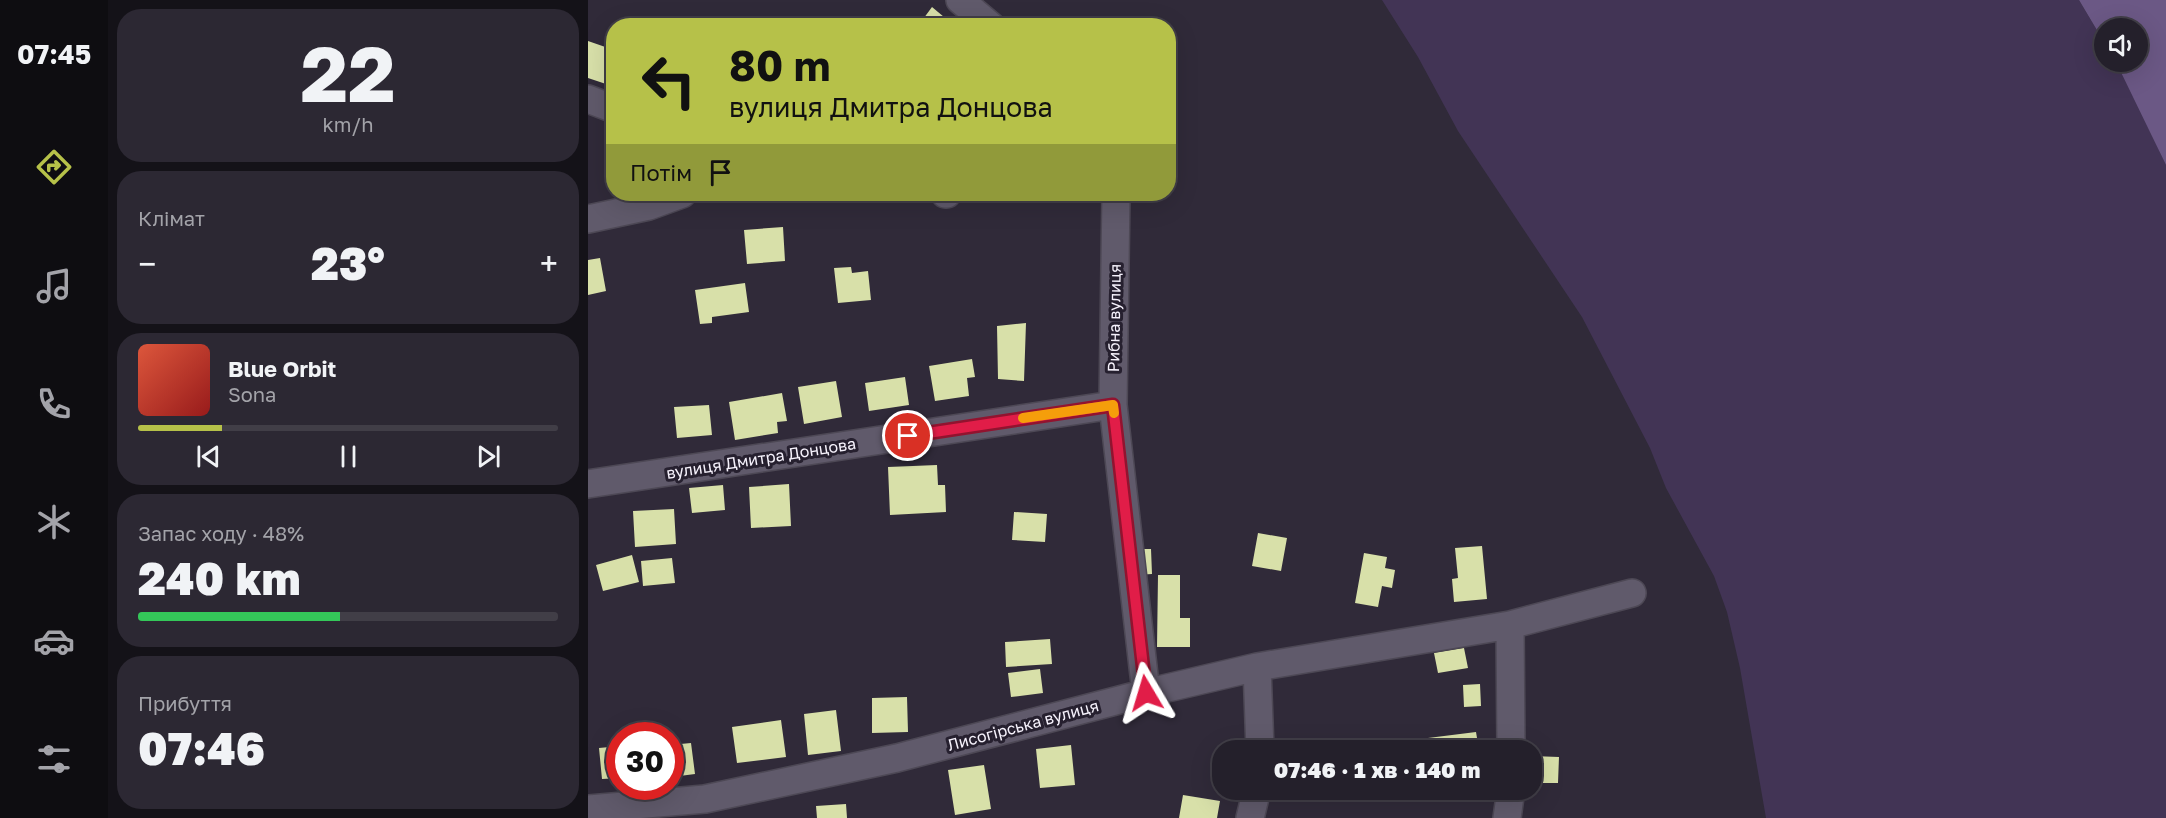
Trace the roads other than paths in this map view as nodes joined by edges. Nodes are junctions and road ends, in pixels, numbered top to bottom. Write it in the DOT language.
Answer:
graph roads {
  1 [pos="960,0"];
  2 [pos="981,18"];
  3 [pos="588,99"];
  4 [pos="606,106"];
  5 [pos="663,201"];
  6 [pos="1116,201"];
  7 [pos="588,219"];
  8 [pos="1113,405"];
  9 [pos="588,484"];
  10 [pos="1632,592"];
  11 [pos="1510,625"];
  12 [pos="1257,667"];
  13 [pos="1146,693"];
  14 [pos="1260,740"];
  15 [pos="1511,740"];
  16 [pos="1254,800"];
  17 [pos="1509,800"];
  18 [pos="711,808"];
  19 [pos="588,809"];
  20 [pos="1250,818"];
  21 [pos="1507,818"];
  1 -- 2 [label="street"];
  3 -- 4 [label="street"];
  5 -- 7 [label="street"];
  6 -- 8 [label="street, Рибна вулиця"];
  8 -- 9 [label="street, вулиця Дмитра Донцова"];
  8 -- 13 [label="street, Рибна вулиця"];
  10 -- 11 [label="street, Лисогірська вулиця"];
  11 -- 12 [label="street, Лисогірська вулиця"];
  11 -- 15 [label="street"];
  12 -- 13 [label="street, Лисогірська вулиця"];
  12 -- 14 [label="street"];
  13 -- 18 [label="street, Лисогірська вулиця"];
  16 -- 20 [label="street"];
  17 -- 21 [label="street"];
  18 -- 19 [label="street, Лисогірська вулиця"];
}
